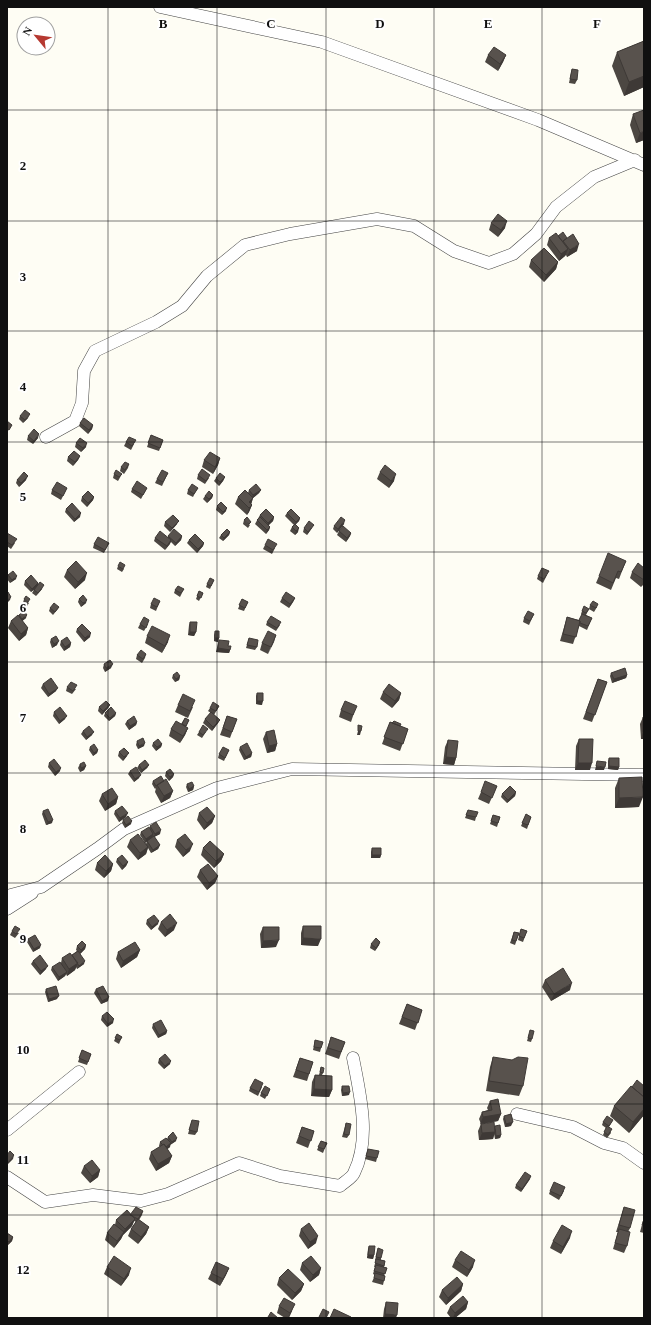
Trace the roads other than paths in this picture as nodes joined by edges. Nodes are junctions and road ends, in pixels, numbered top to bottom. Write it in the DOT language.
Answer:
graph roads {
  1 [pos="160,7"];
  2 [pos="640,162"];
  3 [pos="46,437"];
  4 [pos="644,775"];
  5 [pos="41,887"];
  6 [pos="7,896"];
  7 [pos="7,909"];
  8 [pos="352,1058"];
  9 [pos="79,1072"];
  10 [pos="517,1114"];
  11 [pos="7,1130"];
  12 [pos="644,1163"];
  13 [pos="7,1177"];
  1 -- 2 [label="street"];
  2 -- 3 [label="street"];
  4 -- 5 [label="street"];
  5 -- 6 [label="street"];
  5 -- 7 [label="street"];
  8 -- 13 [label="street"];
  9 -- 11 [label="street"];
  10 -- 12 [label="street"];
}
